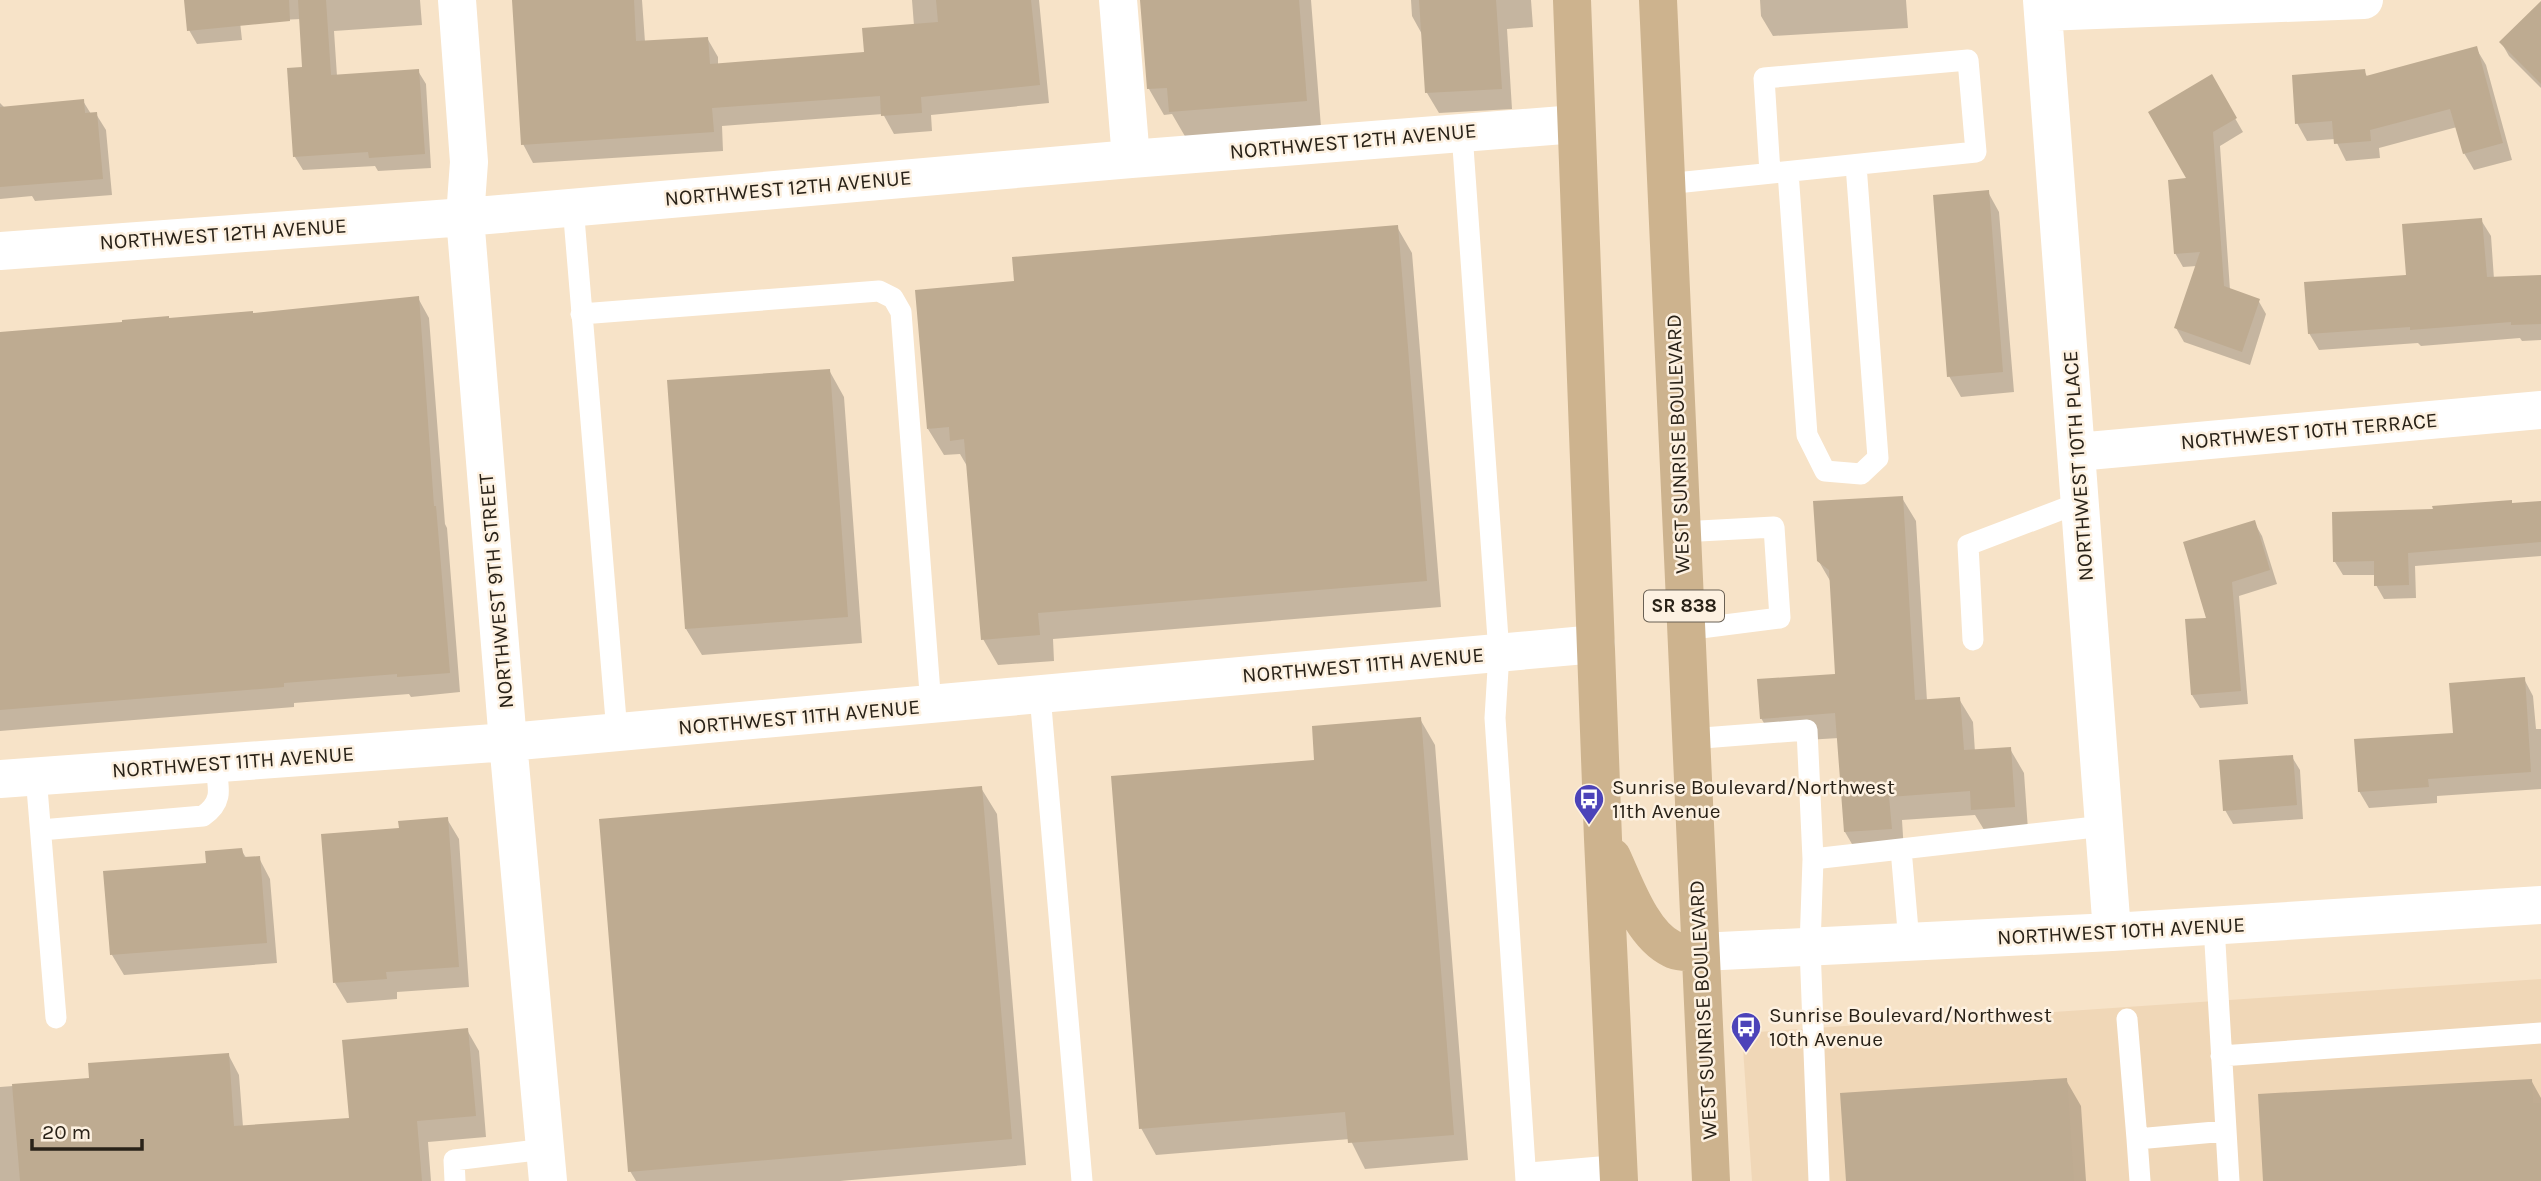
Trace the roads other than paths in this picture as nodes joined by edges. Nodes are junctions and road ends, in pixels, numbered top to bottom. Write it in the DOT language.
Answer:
graph roads {
  1 [pos="457,0"];
  2 [pos="1118,0"];
  3 [pos="1572,0"];
  4 [pos="1658,0"];
  5 [pos="2364,0"];
  6 [pos="2042,6"];
  7 [pos="1576,124"];
  8 [pos="1462,133"];
  9 [pos="1131,159"];
  10 [pos="1856,165"];
  11 [pos="1779,172"];
  12 [pos="1666,184"];
  13 [pos="573,206"];
  14 [pos="466,216"];
  15 [pos="0,251"];
  16 [pos="582,314"];
  17 [pos="2541,410"];
  18 [pos="2077,452"];
  19 [pos="2081,502"];
  20 [pos="1681,532"];
  21 [pos="1685,630"];
  22 [pos="1973,640"];
  23 [pos="1596,644"];
  24 [pos="1499,653"];
  25 [pos="1040,695"];
  26 [pos="931,706"];
  27 [pos="617,732"];
  28 [pos="1690,739"];
  29 [pos="508,742"];
  30 [pos="215,763"];
  31 [pos="18,777"];
  32 [pos="2105,827"];
  33 [pos="41,830"];
  34 [pos="1603,839"];
  35 [pos="1901,849"];
  36 [pos="1813,859"];
  37 [pos="2541,905"];
  38 [pos="2214,926"];
  39 [pos="2112,932"];
  40 [pos="1909,942"];
  41 [pos="1810,947"];
  42 [pos="1700,952"];
  43 [pos="56,1018"];
  44 [pos="2127,1019"];
  45 [pos="2541,1033"];
  46 [pos="2221,1056"];
  47 [pos="2226,1131"];
  48 [pos="2137,1139"];
  49 [pos="547,1165"];
  50 [pos="1619,1177"];
  51 [pos="456,1181"];
  52 [pos="1082,1181"];
  53 [pos="1526,1181"];
  54 [pos="1535,1181"];
  55 [pos="1711,1181"];
  56 [pos="1819,1181"];
  57 [pos="2140,1181"];
  58 [pos="2229,1181"];
  1 -- 14 [label="street, NORTHWEST 9TH STREET"];
  2 -- 9 [label="street"];
  3 -- 7 [label="main road"];
  4 -- 12 [label="main road, WEST SUNRISE BOULEVARD / SR 838"];
  5 -- 6 [label="street"];
  6 -- 18 [label="street, NORTHWEST 10TH PLACE"];
  7 -- 8 [label="street, NORTHWEST 12TH AVENUE"];
  7 -- 23 [label="main road"];
  8 -- 9 [label="street, NORTHWEST 12TH AVENUE"];
  8 -- 24 [label="lane"];
  9 -- 13 [label="street, NORTHWEST 12TH AVENUE"];
  10 -- 11 [label="lane"];
  10 -- 11 [label="lane"];
  10 -- 11 [label="lane"];
  11 -- 12 [label="lane"];
  12 -- 20 [label="main road, WEST SUNRISE BOULEVARD / SR 838"];
  13 -- 14 [label="street, NORTHWEST 12TH AVENUE"];
  13 -- 16 [label="lane"];
  14 -- 15 [label="street, NORTHWEST 12TH AVENUE"];
  14 -- 29 [label="street, NORTHWEST 9TH STREET"];
  16 -- 26 [label="lane"];
  16 -- 27 [label="lane"];
  17 -- 18 [label="street, NORTHWEST 10TH TERRACE"];
  18 -- 19 [label="street, NORTHWEST 10TH PLACE"];
  19 -- 22 [label="lane"];
  19 -- 32 [label="street, NORTHWEST 10TH PLACE"];
  20 -- 21 [label="main road, WEST SUNRISE BOULEVARD / SR 838"];
  20 -- 21 [label="lane"];
  21 -- 28 [label="main road, WEST SUNRISE BOULEVARD / SR 838"];
  23 -- 24 [label="street, NORTHWEST 11TH AVENUE"];
  23 -- 34 [label="main road"];
  24 -- 25 [label="street, NORTHWEST 11TH AVENUE"];
  24 -- 53 [label="lane"];
  25 -- 26 [label="street, NORTHWEST 11TH AVENUE"];
  25 -- 52 [label="lane"];
  26 -- 27 [label="street, NORTHWEST 11TH AVENUE"];
  27 -- 29 [label="street, NORTHWEST 11TH AVENUE"];
  28 -- 36 [label="lane"];
  28 -- 42 [label="main road, WEST SUNRISE BOULEVARD / SR 838"];
  29 -- 30 [label="street, NORTHWEST 11TH AVENUE"];
  29 -- 49 [label="street, NORTHWEST 9TH STREET"];
  30 -- 31 [label="street, NORTHWEST 11TH AVENUE"];
  30 -- 33 [label="lane"];
  31 -- 33 [label="lane"];
  32 -- 35 [label="lane"];
  32 -- 39 [label="street, NORTHWEST 10TH PLACE"];
  33 -- 43 [label="lane"];
  34 -- 42 [label="main road"];
  34 -- 50 [label="main road"];
  35 -- 36 [label="lane"];
  35 -- 40 [label="lane"];
  36 -- 41 [label="lane"];
  37 -- 38 [label="street, NORTHWEST 10TH AVENUE"];
  38 -- 39 [label="street, NORTHWEST 10TH AVENUE"];
  38 -- 46 [label="lane"];
  39 -- 40 [label="street, NORTHWEST 10TH AVENUE"];
  40 -- 41 [label="street, NORTHWEST 10TH AVENUE"];
  41 -- 42 [label="street, NORTHWEST 10TH AVENUE"];
  41 -- 56 [label="lane"];
  42 -- 55 [label="main road, WEST SUNRISE BOULEVARD / SR 838"];
  44 -- 48 [label="lane"];
  45 -- 46 [label="lane"];
  46 -- 47 [label="lane"];
  47 -- 48 [label="lane"];
  47 -- 58 [label="lane"];
  48 -- 57 [label="lane"];
  49 -- 51 [label="lane"];
  50 -- 54 [label="street"];
}
